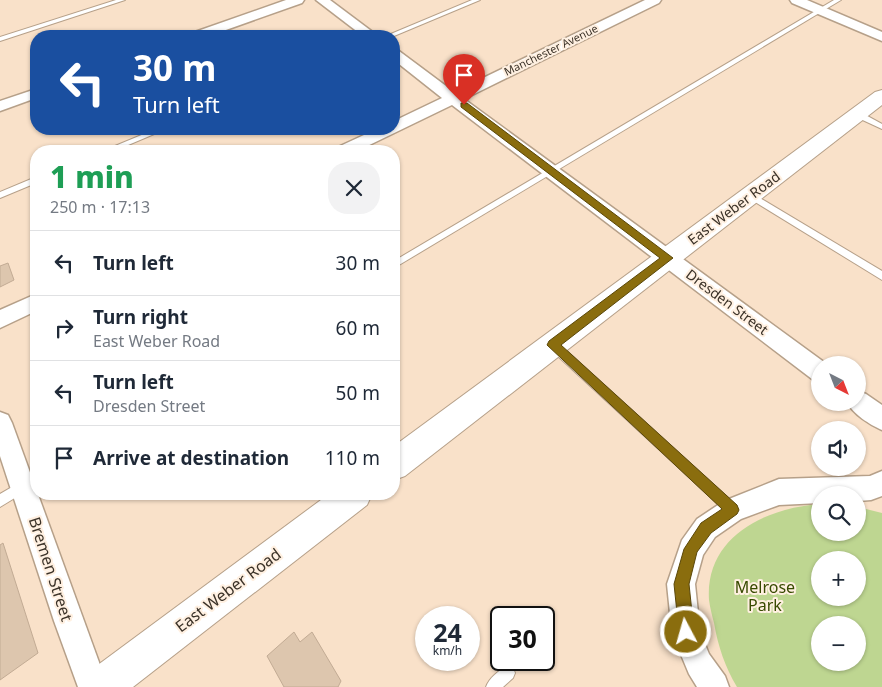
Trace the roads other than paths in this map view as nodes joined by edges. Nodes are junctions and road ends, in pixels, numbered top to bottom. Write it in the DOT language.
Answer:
graph roads {
  1 [pos="122,0"];
  2 [pos="298,0"];
  3 [pos="322,0"];
  4 [pos="477,0"];
  5 [pos="655,0"];
  6 [pos="796,0"];
  7 [pos="838,0"];
  8 [pos="820,10"];
  9 [pos="214,30"];
  10 [pos="363,30"];
  11 [pos="400,32"];
  12 [pos="882,37"];
  13 [pos="0,39"];
  14 [pos="400,58"];
  15 [pos="30,95"];
  16 [pos="882,96"];
  17 [pos="454,97"];
  18 [pos="0,106"];
  19 [pos="857,114"];
  20 [pos="400,124"];
  21 [pos="882,127"];
  22 [pos="147,135"];
  23 [pos="377,135"];
  24 [pos="122,145"];
  25 [pos="357,145"];
  26 [pos="552,171"];
  27 [pos="30,182"];
  28 [pos="0,195"];
  29 [pos="750,195"];
  30 [pos="668,258"];
  31 [pos="400,261"];
  32 [pos="882,276"];
  33 [pos="30,305"];
  34 [pos="0,319"];
  35 [pos="553,345"];
  36 [pos="811,365"];
  37 [pos="0,423"];
  38 [pos="400,460"];
  39 [pos="30,483"];
  40 [pos="878,488"];
  41 [pos="35,500"];
  42 [pos="348,500"];
  43 [pos="0,501"];
  44 [pos="733,510"];
  45 [pos="508,673"];
  46 [pos="93,687"];
  47 [pos="101,687"];
  48 [pos="493,687"];
  49 [pos="714,687"];
  1 -- 13 [label="lane"];
  2 -- 9 [label="street"];
  3 -- 10 [label="street"];
  4 -- 11 [label="lane"];
  5 -- 17 [label="street, Manchester Avenue"];
  6 -- 8 [label="street"];
  7 -- 8 [label="lane"];
  8 -- 12 [label="street"];
  8 -- 26 [label="lane"];
  14 -- 17 [label="street, Dresden Street"];
  15 -- 18 [label="street"];
  16 -- 19 [label="street, East Weber Road"];
  17 -- 20 [label="street, Manchester Avenue"];
  17 -- 26 [label="street, Dresden Street"];
  19 -- 21 [label="lane"];
  19 -- 29 [label="street, East Weber Road"];
  22 -- 24 [label="lane"];
  23 -- 25 [label="street"];
  26 -- 30 [label="street, Dresden Street"];
  26 -- 31 [label="lane"];
  27 -- 28 [label="lane"];
  29 -- 30 [label="street, East Weber Road"];
  29 -- 32 [label="lane"];
  30 -- 35 [label="street, East Weber Road"];
  30 -- 36 [label="street, Dresden Street"];
  33 -- 34 [label="street"];
  35 -- 38 [label="street, East Weber Road"];
  35 -- 44 [label="lane"];
  37 -- 39 [label="street, Bremen Street"];
  39 -- 43 [label="lane"];
  40 -- 44 [label="street"];
  41 -- 46 [label="street, Bremen Street"];
  42 -- 47 [label="street, East Weber Road"];
  44 -- 49 [label="street"];
  45 -- 48 [label="lane"];
}
